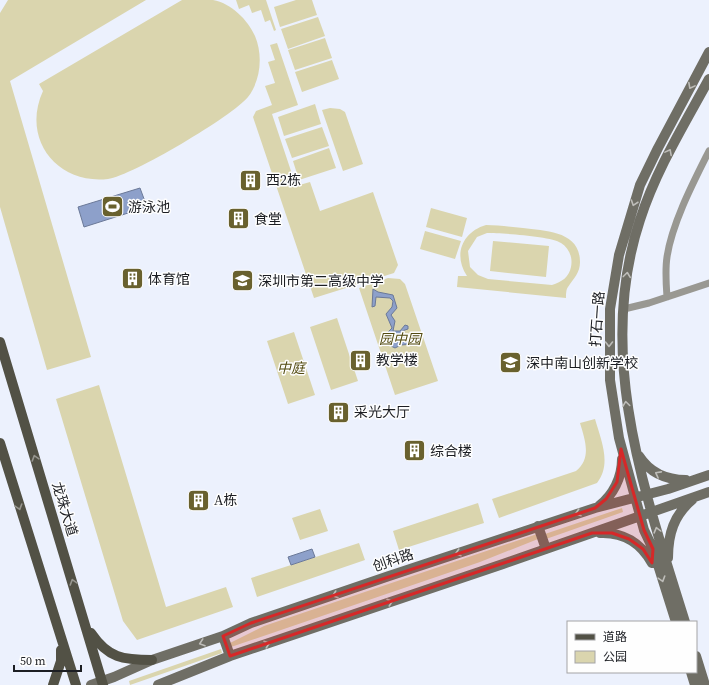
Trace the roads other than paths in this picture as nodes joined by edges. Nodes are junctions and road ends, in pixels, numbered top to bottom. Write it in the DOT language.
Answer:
graph roads {
  1 [pos="709,52"];
  2 [pos="709,78"];
  3 [pos="709,151"];
  4 [pos="709,283"];
  5 [pos="667,297"];
  6 [pos="624,309"];
  7 [pos="0,342"];
  8 [pos="633,441"];
  9 [pos="0,443"];
  10 [pos="621,449"];
  11 [pos="709,475"];
  12 [pos="696,479"];
  13 [pos="709,492"];
  14 [pos="647,494"];
  15 [pos="699,495"];
  16 [pos="636,498"];
  17 [pos="595,508"];
  18 [pos="652,512"];
  19 [pos="640,516"];
  20 [pos="538,526"];
  21 [pos="592,533"];
  22 [pos="546,549"];
  23 [pos="653,549"];
  24 [pos="668,568"];
  25 [pos="84,619"];
  26 [pos="676,621"];
  27 [pos="685,621"];
  28 [pos="223,636"];
  29 [pos="61,640"];
  30 [pos="230,656"];
  31 [pos="697,659"];
  32 [pos="152,660"];
  33 [pos="692,673"];
  34 [pos="693,673"];
  35 [pos="103,683"];
  36 [pos="53,685"];
  37 [pos="76,685"];
  38 [pos="91,685"];
  39 [pos="158,685"];
  40 [pos="695,685"];
  41 [pos="701,685"];
  42 [pos="705,685"];
  1 -- 10 [label="main road, 打石一路, one-way"];
  6 -- 2 [label="main road, 打石一路, one-way"];
  3 -- 5 [label="street"];
  4 -- 5 [label="street"];
  5 -- 6 [label="street"];
  8 -- 6 [label="main road, 打石一路, one-way"];
  25 -- 7 [label="main road, 龙珠大道, one-way"];
  12 -- 8 [label="main road, one-way"];
  8 -- 14 [label="main road, 打石一路"];
  9 -- 29 [label="main road, one-way"];
  10 -- 16 [label="main road, 打石一路"];
  10 -- 17 [label="main road"];
  11 -- 12 [label="main road, 创科路"];
  12 -- 14 [label="main road, 创科路"];
  13 -- 15 [label="main road"];
  14 -- 16 [label="main road, 创科路"];
  14 -- 18 [label="main road, 打石一路"];
  15 -- 18 [label="main road"];
  15 -- 24 [label="main road"];
  16 -- 17 [label="main road, 创科路"];
  16 -- 19 [label="main road, 打石一路"];
  17 -- 20 [label="main road, 创科路, one-way"];
  18 -- 19 [label="main road"];
  24 -- 18 [label="main road, 打石一路, one-way"];
  19 -- 21 [label="main road"];
  19 -- 23 [label="main road, 打石一路"];
  20 -- 22 [label="main road"];
  20 -- 28 [label="main road, 创科路, one-way"];
  21 -- 22 [label="main road"];
  21 -- 23 [label="main road"];
  30 -- 22 [label="main road, one-way"];
  23 -- 26 [label="main road, 打石一路, one-way"];
  24 -- 27 [label="main road, 打石一路"];
  25 -- 32 [label="main road"];
  25 -- 35 [label="main road, 龙珠大道"];
  28 -- 30 [label="main road"];
  28 -- 32 [label="main road, 创科路, one-way"];
  29 -- 36 [label="main road"];
  29 -- 37 [label="main road"];
  30 -- 39 [label="main road"];
  31 -- 42 [label="main road"];
  32 -- 35 [label="main road, 创科路"];
  33 -- 40 [label="main road"];
  34 -- 41 [label="street"];
  35 -- 38 [label="main road, 创科路"];
}
